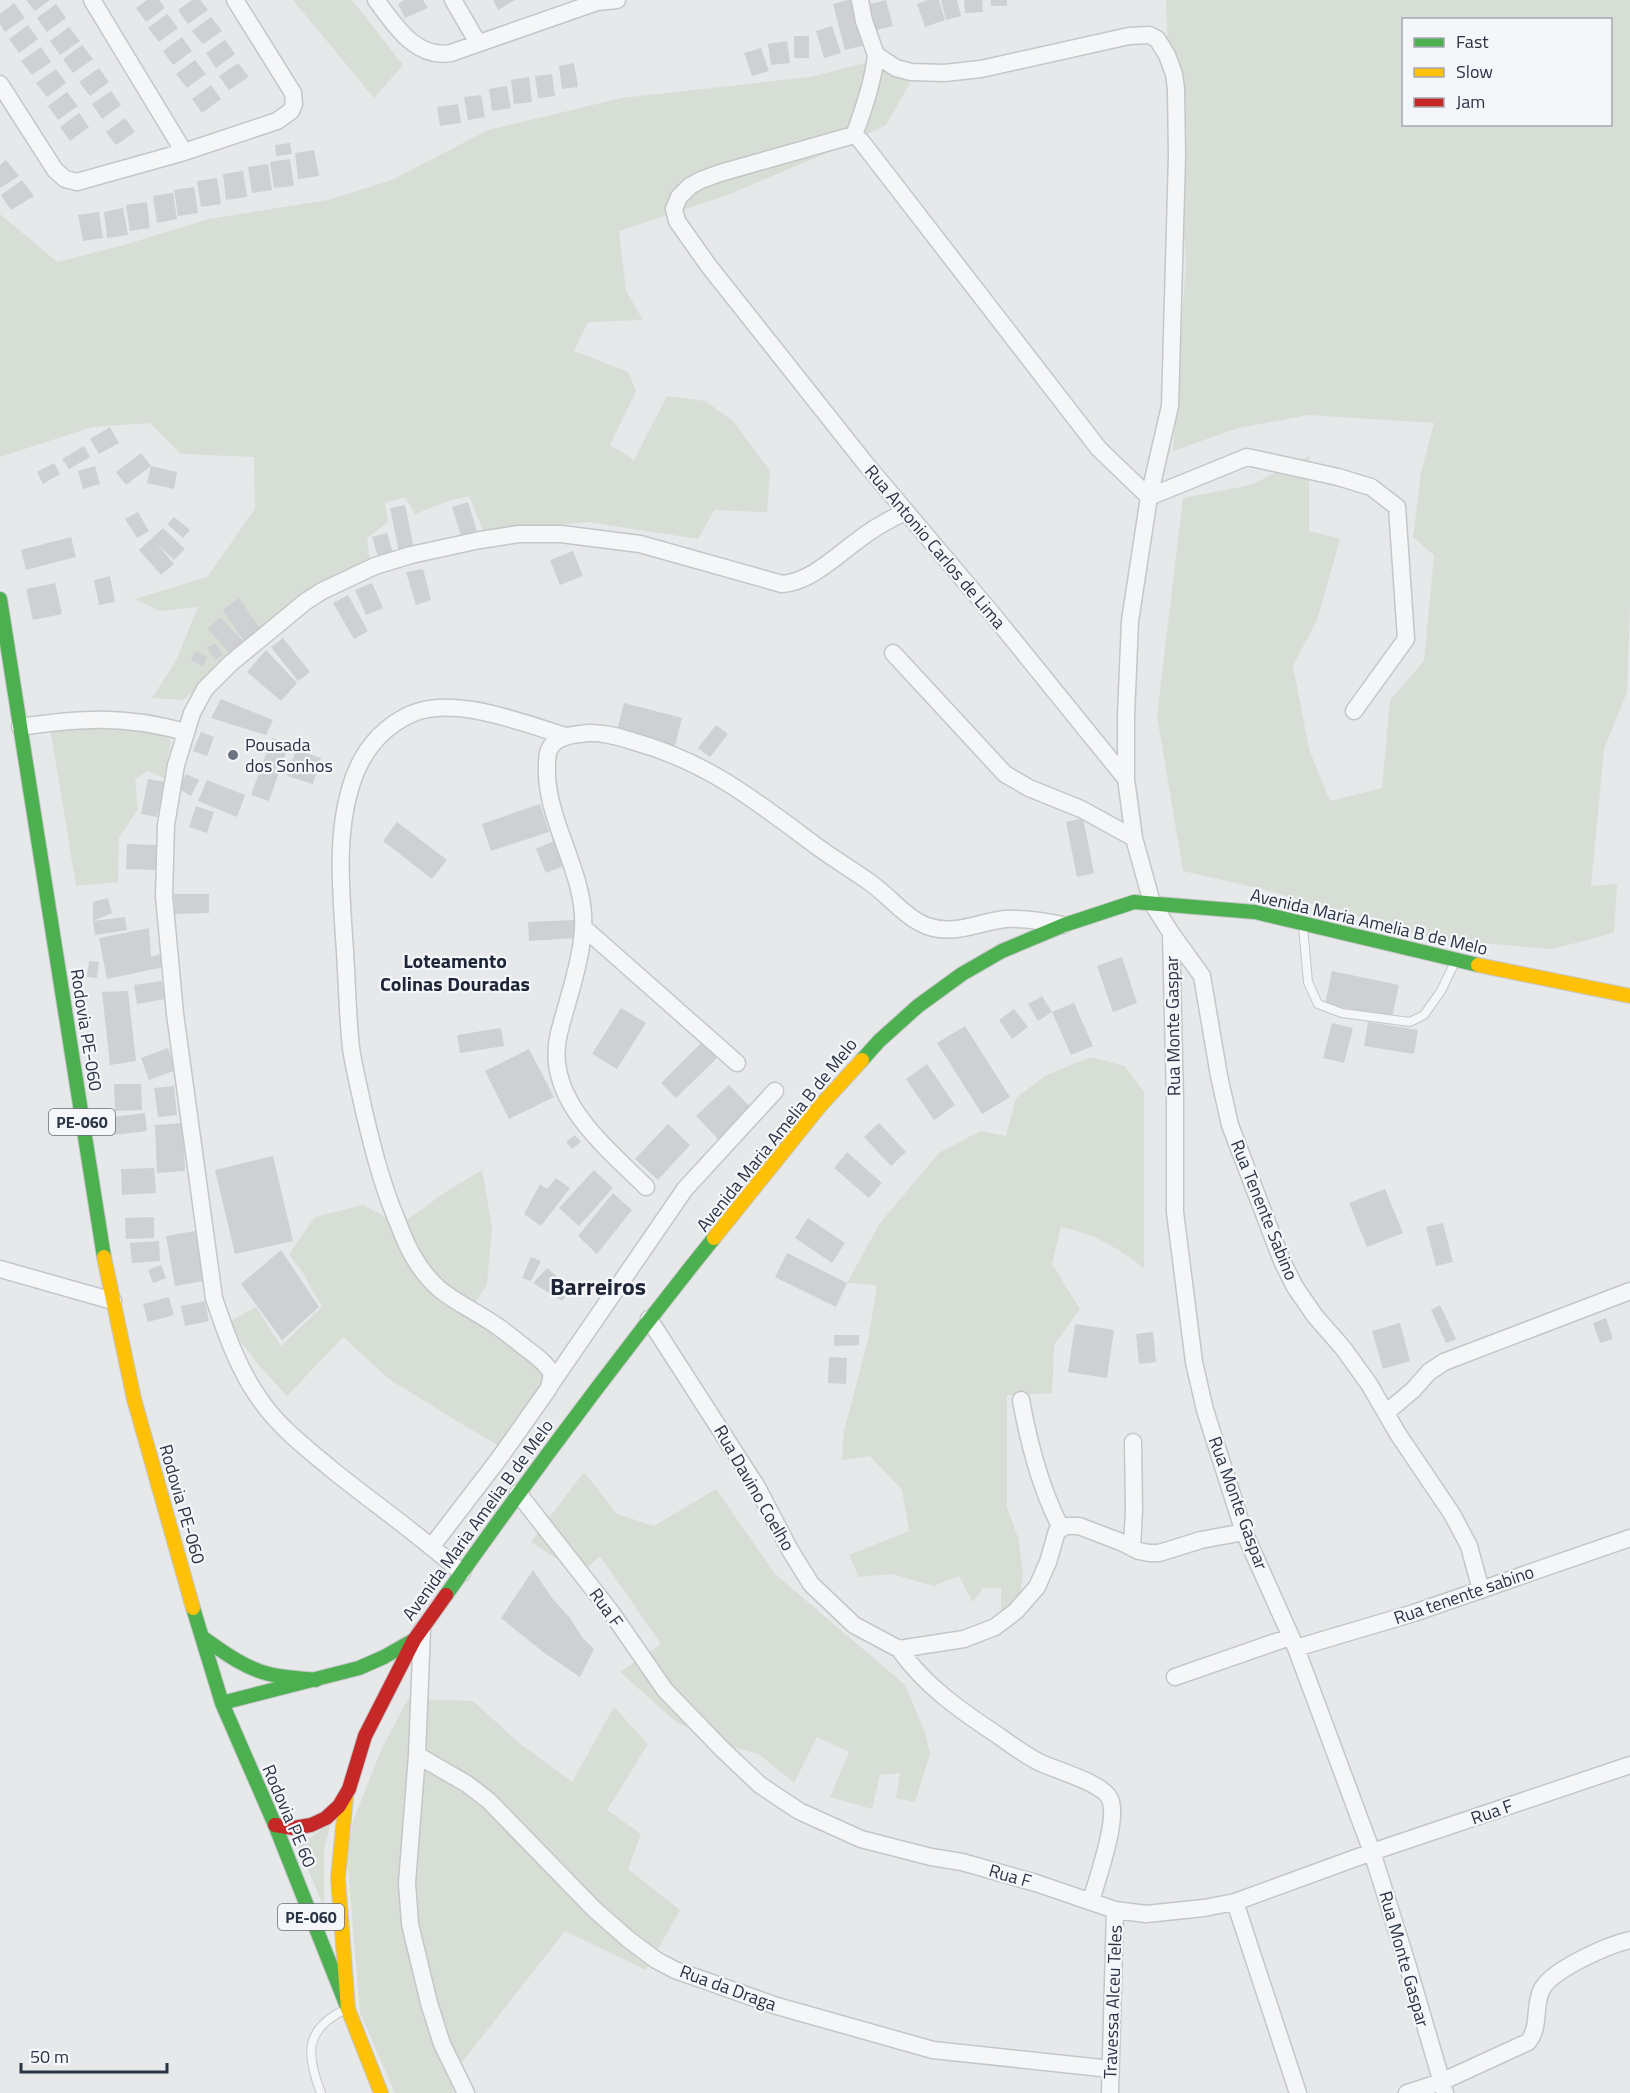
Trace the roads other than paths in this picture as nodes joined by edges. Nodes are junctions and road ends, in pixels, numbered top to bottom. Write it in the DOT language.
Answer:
graph roads {
  1 [pos="92,0"];
  2 [pos="235,0"];
  3 [pos="376,0"];
  4 [pos="453,0"];
  5 [pos="616,0"];
  6 [pos="860,0"];
  7 [pos="596,1"];
  8 [pos="478,43"];
  9 [pos="876,55"];
  10 [pos="0,84"];
  11 [pos="854,135"];
  12 [pos="184,152"];
  13 [pos="1149,497"];
  14 [pos="905,512"];
  15 [pos="0,599"];
  16 [pos="893,653"];
  17 [pos="1354,711"];
  18 [pos="20,727"];
  19 [pos="185,732"];
  20 [pos="566,736"];
  21 [pos="1126,778"];
  22 [pos="1134,838"];
  23 [pos="1152,903"];
  24 [pos="1064,925"];
  25 [pos="1304,925"];
  26 [pos="583,927"];
  27 [pos="1171,933"];
  28 [pos="1457,959"];
  29 [pos="1630,996"];
  30 [pos="737,1063"];
  31 [pos="775,1091"];
  32 [pos="645,1187"];
  33 [pos="0,1269"];
  34 [pos="1630,1291"];
  35 [pos="113,1301"];
  36 [pos="649,1319"];
  37 [pos="551,1384"];
  38 [pos="1021,1400"];
  39 [pos="1387,1412"];
  40 [pos="1133,1442"];
  41 [pos="518,1493"];
  42 [pos="1061,1528"];
  43 [pos="1244,1532"];
  44 [pos="1630,1538"];
  45 [pos="432,1546"];
  46 [pos="1132,1548"];
  47 [pos="462,1573"];
  48 [pos="1481,1590"];
  49 [pos="418,1634"];
  50 [pos="202,1636"];
  51 [pos="1293,1642"];
  52 [pos="900,1649"];
  53 [pos="1175,1677"];
  54 [pos="316,1680"];
  55 [pos="222,1703"];
  56 [pos="417,1755"];
  57 [pos="1630,1765"];
  58 [pos="346,1797"];
  59 [pos="275,1825"];
  60 [pos="1372,1852"];
  61 [pos="1090,1901"];
  62 [pos="1235,1902"];
  63 [pos="1115,1910"];
  64 [pos="1630,1940"];
  65 [pos="348,2009"];
  66 [pos="1111,2069"];
  67 [pos="1443,2087"];
  68 [pos="321,2093"];
  69 [pos="381,2093"];
  70 [pos="466,2093"];
  71 [pos="1110,2093"];
  72 [pos="1298,2093"];
  73 [pos="1407,2093"];
  1 -- 12 [label="street"];
  2 -- 12 [label="street"];
  3 -- 8 [label="street"];
  4 -- 8 [label="street"];
  5 -- 7 [label="street"];
  6 -- 9 [label="street"];
  7 -- 8 [label="street"];
  9 -- 11 [label="street"];
  9 -- 13 [label="street"];
  10 -- 12 [label="street"];
  11 -- 13 [label="street"];
  11 -- 14 [label="street, Rua Antonio Carlos de Lima"];
  13 -- 17 [label="street"];
  13 -- 21 [label="street"];
  14 -- 19 [label="street"];
  14 -- 21 [label="street, Rua Antonio Carlos de Lima"];
  15 -- 18 [label="street, Rodovia PE-060 / PE-060"];
  16 -- 22 [label="street"];
  18 -- 19 [label="street"];
  18 -- 35 [label="street, Rodovia PE-060 / PE-060"];
  19 -- 45 [label="street"];
  20 -- 24 [label="street"];
  20 -- 26 [label="street"];
  20 -- 37 [label="street"];
  21 -- 22 [label="street"];
  22 -- 23 [label="street"];
  23 -- 24 [label="street, Avenida Maria Amelia B de Melo"];
  23 -- 25 [label="street, Avenida Maria Amelia B de Melo"];
  23 -- 27 [label="street, Rua Monte Gaspar"];
  24 -- 36 [label="street, Avenida Maria Amelia B de Melo"];
  25 -- 28 [label="street, Avenida Maria Amelia B de Melo"];
  25 -- 28 [label="lane"];
  26 -- 30 [label="street"];
  26 -- 32 [label="street"];
  27 -- 39 [label="street, Rua Tenente Sabino"];
  27 -- 43 [label="street, Rua Monte Gaspar"];
  28 -- 29 [label="street, Avenida Maria Amelia B de Melo"];
  31 -- 37 [label="street"];
  33 -- 35 [label="street"];
  34 -- 39 [label="street"];
  35 -- 50 [label="street, Rodovia PE-060 / PE-060"];
  36 -- 41 [label="street, Avenida Maria Amelia B de Melo"];
  36 -- 52 [label="street, Rua Davino Coelho"];
  37 -- 45 [label="street"];
  38 -- 42 [label="street"];
  39 -- 48 [label="street, Rua Tenente Sabino"];
  40 -- 46 [label="street"];
  41 -- 47 [label="street, Avenida Maria Amelia B de Melo"];
  41 -- 61 [label="street, Rua F"];
  42 -- 46 [label="street"];
  42 -- 52 [label="street"];
  43 -- 46 [label="street"];
  43 -- 51 [label="street, Rua Monte Gaspar"];
  44 -- 48 [label="street, Rua tenente sabino"];
  45 -- 47 [label="street"];
  47 -- 49 [label="street, Avenida Maria Amelia B de Melo"];
  48 -- 51 [label="street, Rua tenente sabino"];
  49 -- 54 [label="street"];
  49 -- 56 [label="street"];
  49 -- 58 [label="street, Avenida Maria Amelia B de Melo"];
  50 -- 54 [label="street"];
  50 -- 55 [label="street, Rodovia PE 60 / PE-060"];
  51 -- 53 [label="street, Rua tenente sabino"];
  51 -- 60 [label="street, Rua Monte Gaspar"];
  52 -- 61 [label="street"];
  54 -- 55 [label="street"];
  55 -- 59 [label="street, Rodovia PE 60 / PE-060"];
  56 -- 66 [label="street, Rua da Draga"];
  56 -- 70 [label="street"];
  57 -- 60 [label="street, Rua F"];
  58 -- 59 [label="street"];
  58 -- 65 [label="street, Avenida Maria Amelia B de Melo"];
  59 -- 65 [label="street, Rodovia PE 60 / PE-060"];
  60 -- 62 [label="street, Rua F"];
  60 -- 67 [label="street, Rua Monte Gaspar"];
  61 -- 63 [label="street, Rua F"];
  62 -- 63 [label="street, Rua F"];
  62 -- 72 [label="street"];
  63 -- 66 [label="street, Travessa Alceu Teles"];
  64 -- 67 [label="street"];
  65 -- 68 [label="lane"];
  65 -- 69 [label="street, Rodovia PE 60"];
  66 -- 71 [label="street, Travessa Alceu Teles"];
  67 -- 73 [label="street"];
}
